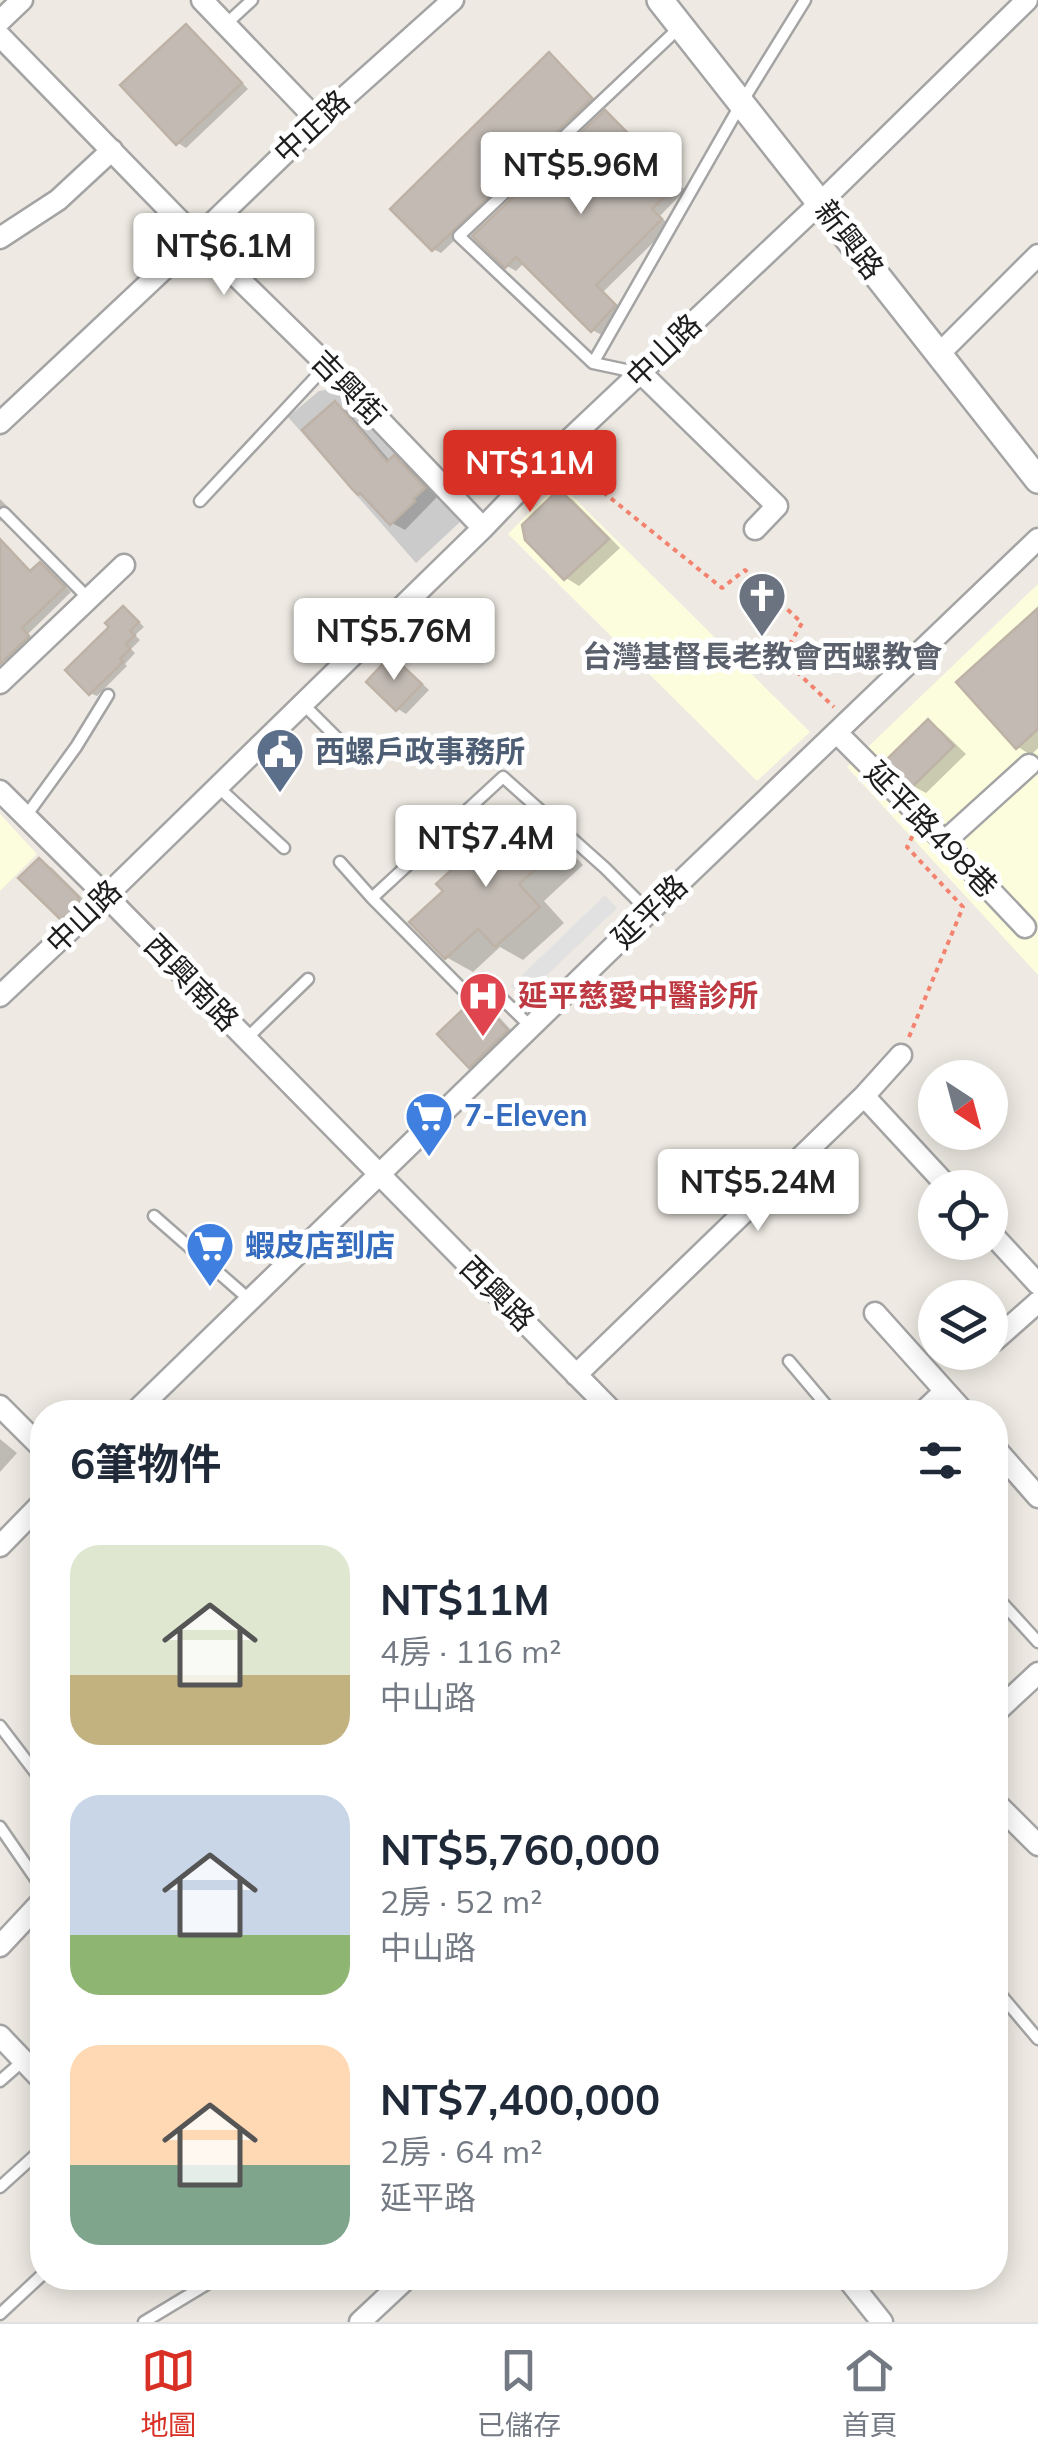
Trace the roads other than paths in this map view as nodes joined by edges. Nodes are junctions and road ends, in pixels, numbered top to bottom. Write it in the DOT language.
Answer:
graph roads {
  1 [pos="22,0"];
  2 [pos="202,0"];
  3 [pos="252,0"];
  4 [pos="453,0"];
  5 [pos="660,0"];
  6 [pos="805,0"];
  7 [pos="1027,0"];
  8 [pos="0,20"];
  9 [pos="225,24"];
  10 [pos="681,26"];
  11 [pos="0,36"];
  12 [pos="742,102"];
  13 [pos="318,121"];
  14 [pos="112,150"];
  15 [pos="820,203"];
  16 [pos="4,229"];
  17 [pos="198,238"];
  18 [pos="1038,256"];
  19 [pos="940,353"];
  20 [pos="594,363"];
  21 [pos="327,365"];
  22 [pos="640,373"];
  23 [pos="0,423"];
  24 [pos="1038,480"];
  25 [pos="200,500"];
  26 [pos="4,513"];
  27 [pos="483,528"];
  28 [pos="755,529"];
  29 [pos="1038,539"];
  30 [pos="124,564"];
  31 [pos="88,598"];
  32 [pos="2,678"];
  33 [pos="108,694"];
  34 [pos="302,704"];
  35 [pos="842,727"];
  36 [pos="351,752"];
  37 [pos="1029,765"];
  38 [pos="218,787"];
  39 [pos="0,791"];
  40 [pos="26,816"];
  41 [pos="944,842"];
  42 [pos="284,848"];
  43 [pos="340,862"];
  44 [pos="106,896"];
  45 [pos="372,898"];
  46 [pos="649,912"];
  47 [pos="1025,927"];
  48 [pos="308,979"];
  49 [pos="0,996"];
  50 [pos="532,1028"];
  51 [pos="246,1039"];
  52 [pos="901,1055"];
  53 [pos="864,1096"];
  54 [pos="932,1170"];
  55 [pos="380,1176"];
  56 [pos="154,1216"];
  57 [pos="1008,1252"];
  58 [pos="1038,1284"];
  59 [pos="250,1301"];
  60 [pos="1038,1302"];
  61 [pos="875,1313"];
  62 [pos="1008,1329"];
  63 [pos="789,1362"];
  64 [pos="576,1375"];
  65 [pos="945,1391"];
  66 [pos="147,1400"];
  67 [pos="601,1400"];
  68 [pos="822,1400"];
  69 [pos="936,1400"];
  70 [pos="953,1400"];
  71 [pos="0,1406"];
  72 [pos="30,1436"];
  73 [pos="1008,1463"];
  74 [pos="1038,1497"];
  75 [pos="30,1515"];
  76 [pos="0,1546"];
  77 [pos="1008,1609"];
  78 [pos="1038,1642"];
  79 [pos="1038,1673"];
  80 [pos="1008,1702"];
  81 [pos="0,1726"];
  82 [pos="30,1765"];
  83 [pos="1008,1815"];
  84 [pos="0,1827"];
  85 [pos="1038,1845"];
  86 [pos="30,1871"];
  87 [pos="30,1915"];
  88 [pos="0,1946"];
  89 [pos="1008,2003"];
  90 [pos="0,2036"];
  91 [pos="1038,2039"];
  92 [pos="24,2060"];
  93 [pos="30,2067"];
  94 [pos="0,2081"];
  95 [pos="30,2160"];
  96 [pos="0,2188"];
  97 [pos="30,2285"];
  98 [pos="196,2290"];
  99 [pos="394,2290"];
  100 [pos="857,2290"];
  101 [pos="0,2314"];
  102 [pos="144,2322"];
  103 [pos="360,2322"];
  104 [pos="882,2322"];
  1 -- 8 [label="street"];
  2 -- 9 [label="street"];
  3 -- 9 [label="lane"];
  4 -- 13 [label="street, 中正路"];
  5 -- 10 [label="street, 新興路"];
  6 -- 12 [label="lane"];
  7 -- 15 [label="street, 中山路"];
  9 -- 13 [label="street"];
  10 -- 12 [label="street, 新興路"];
  10 -- 20 [label="lane"];
  11 -- 14 [label="street, 吉興街"];
  12 -- 15 [label="street, 新興路"];
  12 -- 20 [label="lane"];
  13 -- 17 [label="street, 中正路"];
  14 -- 16 [label="street"];
  14 -- 17 [label="street, 吉興街"];
  15 -- 19 [label="street, 新興路"];
  15 -- 22 [label="street, 中山路"];
  17 -- 21 [label="street, 吉興街"];
  17 -- 23 [label="street, 中正路"];
  18 -- 19 [label="street"];
  19 -- 24 [label="street, 新興路"];
  20 -- 22 [label="lane"];
  21 -- 25 [label="lane"];
  21 -- 27 [label="street, 吉興街"];
  22 -- 27 [label="street, 中山路"];
  22 -- 28 [label="street"];
  26 -- 31 [label="lane"];
  27 -- 34 [label="street, 中山路"];
  29 -- 35 [label="street, 延平路"];
  30 -- 31 [label="street"];
  31 -- 32 [label="street"];
  33 -- 40 [label="lane"];
  34 -- 36 [label="lane"];
  34 -- 38 [label="street, 中山路"];
  35 -- 41 [label="street, 延平路498巷"];
  35 -- 46 [label="street, 延平路"];
  37 -- 41 [label="street"];
  38 -- 42 [label="lane"];
  38 -- 44 [label="street, 中山路"];
  39 -- 40 [label="street, 西興南路"];
  40 -- 44 [label="street, 西興南路"];
  41 -- 47 [label="street, 延平路498巷"];
  43 -- 45 [label="lane"];
  44 -- 49 [label="street, 中山路"];
  44 -- 51 [label="street, 西興南路"];
  45 -- 46 [label="lane"];
  45 -- 50 [label="lane"];
  46 -- 50 [label="street, 延平路"];
  48 -- 51 [label="lane"];
  50 -- 55 [label="street, 延平路"];
  51 -- 55 [label="street, 西興南路"];
  52 -- 53 [label="street"];
  53 -- 54 [label="street"];
  53 -- 64 [label="street"];
  55 -- 59 [label="street, 延平路"];
  55 -- 64 [label="street, 西興路"];
  56 -- 59 [label="lane"];
  57 -- 58 [label="street"];
  59 -- 66 [label="street, 延平路"];
  60 -- 62 [label="street"];
  61 -- 65 [label="street"];
  63 -- 68 [label="lane"];
  64 -- 67 [label="street, 西興路"];
  65 -- 69 [label="street"];
  65 -- 70 [label="street"];
  71 -- 72 [label="street"];
  73 -- 74 [label="street"];
  75 -- 76 [label="street"];
  77 -- 78 [label="lane"];
  79 -- 80 [label="street"];
  81 -- 82 [label="lane"];
  83 -- 85 [label="street"];
  84 -- 86 [label="lane"];
  87 -- 88 [label="street"];
  89 -- 91 [label="lane"];
  90 -- 92 [label="street"];
  92 -- 93 [label="street"];
  92 -- 94 [label="lane"];
  95 -- 96 [label="lane"];
  97 -- 101 [label="lane"];
  98 -- 102 [label="lane"];
  99 -- 103 [label="street"];
  100 -- 104 [label="street"];
}
